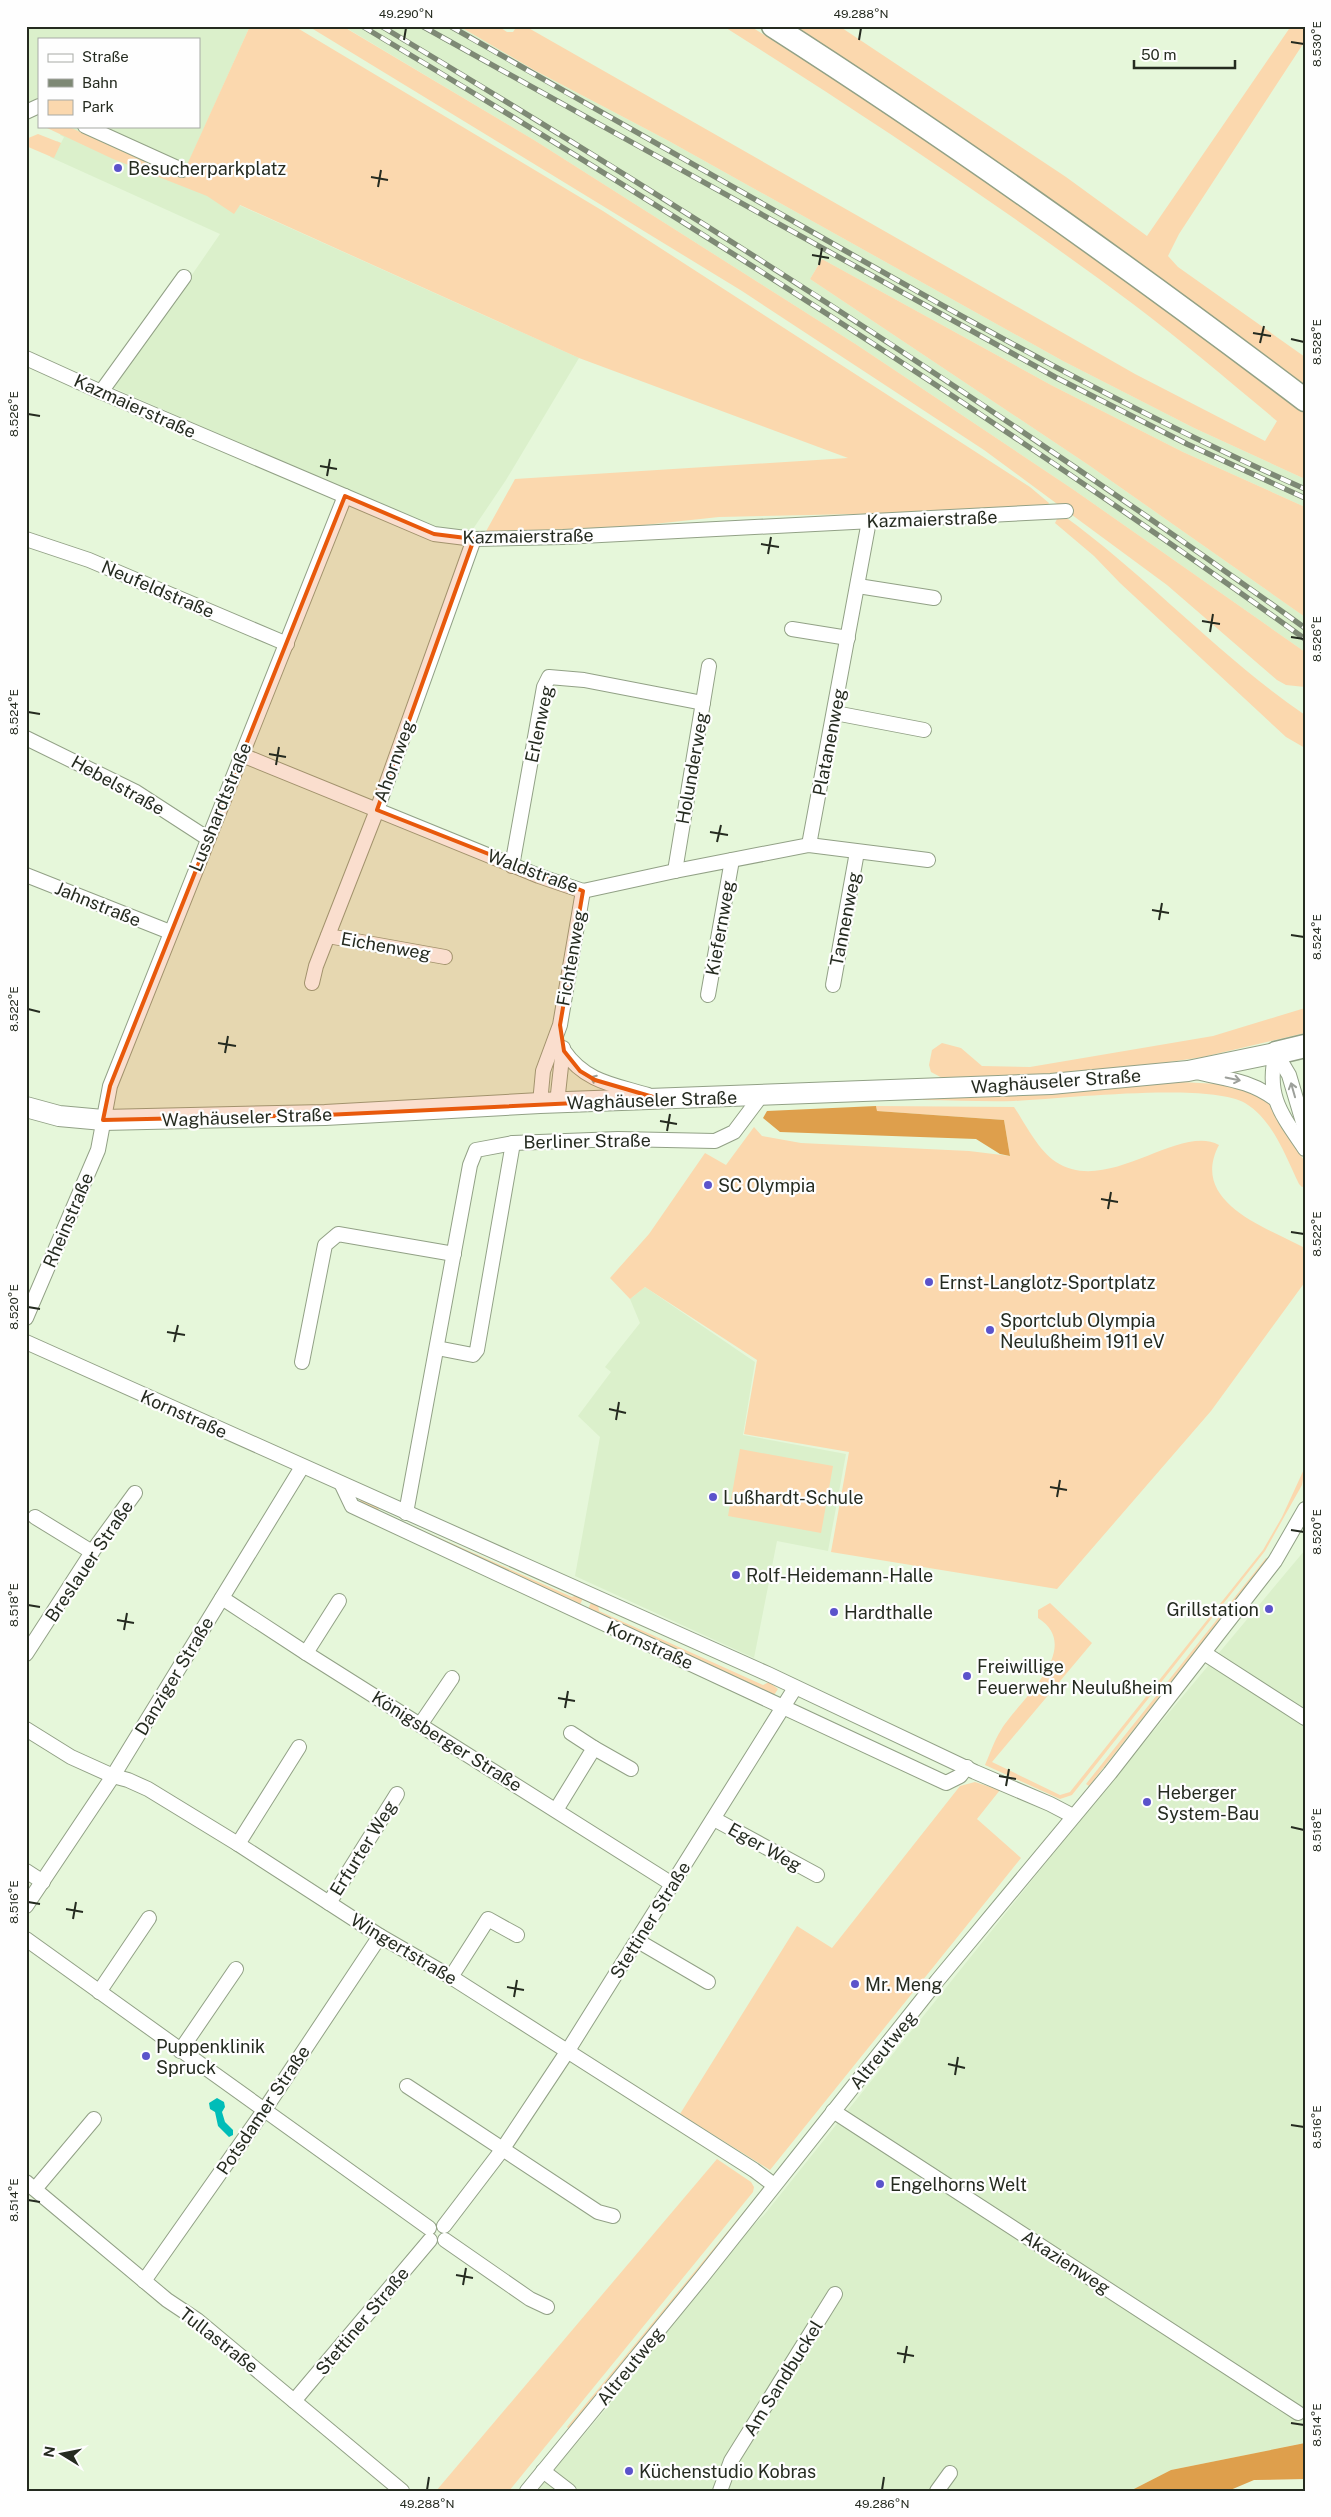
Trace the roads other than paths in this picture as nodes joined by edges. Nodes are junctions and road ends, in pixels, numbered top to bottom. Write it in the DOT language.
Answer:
graph roads {
  1 [pos="772,26"];
  2 [pos="38,106"];
  3 [pos="26,112"];
  4 [pos="89,128"];
  5 [pos="182,170"];
  6 [pos="184,277"];
  7 [pos="26,358"];
  8 [pos="101,392"];
  9 [pos="1305,400"];
  10 [pos="344,496"];
  11 [pos="1066,512"];
  12 [pos="870,521"];
  13 [pos="26,539"];
  14 [pos="474,539"];
  15 [pos="858,586"];
  16 [pos="934,598"];
  17 [pos="792,629"];
  18 [pos="848,638"];
  19 [pos="287,644"];
  20 [pos="709,666"];
  21 [pos="703,702"];
  22 [pos="835,713"];
  23 [pos="924,730"];
  24 [pos="26,738"];
  25 [pos="242,755"];
  26 [pos="377,810"];
  27 [pos="207,838"];
  28 [pos="809,845"];
  29 [pos="857,852"];
  30 [pos="732,860"];
  31 [pos="928,860"];
  32 [pos="512,866"];
  33 [pos="674,870"];
  34 [pos="26,875"];
  35 [pos="583,891"];
  36 [pos="170,932"];
  37 [pos="328,936"];
  38 [pos="444,957"];
  39 [pos="312,983"];
  40 [pos="832,985"];
  41 [pos="708,995"];
  42 [pos="560,1025"];
  43 [pos="1305,1046"];
  44 [pos="564,1051"];
  45 [pos="1276,1053"];
  46 [pos="1188,1071"];
  47 [pos="761,1096"];
  48 [pos="660,1099"];
  49 [pos="1275,1099"];
  50 [pos="548,1103"];
  51 [pos="26,1107"];
  52 [pos="104,1120"];
  53 [pos="1305,1129"];
  54 [pos="513,1143"];
  55 [pos="1305,1149"];
  56 [pos="454,1254"];
  57 [pos="26,1318"];
  58 [pos="26,1342"];
  59 [pos="437,1348"];
  60 [pos="302,1362"];
  61 [pos="302,1467"];
  62 [pos="342,1485"];
  63 [pos="135,1492"];
  64 [pos="1305,1509"];
  65 [pos="406,1513"];
  66 [pos="35,1517"];
  67 [pos="92,1552"];
  68 [pos="222,1598"];
  69 [pos="339,1601"];
  70 [pos="306,1653"];
  71 [pos="26,1654"];
  72 [pos="1204,1654"];
  73 [pos="452,1678"];
  74 [pos="795,1688"];
  75 [pos="784,1706"];
  76 [pos="1305,1718"];
  77 [pos="420,1725"];
  78 [pos="26,1729"];
  79 [pos="571,1733"];
  80 [pos="299,1747"];
  81 [pos="594,1748"];
  82 [pos="966,1768"];
  83 [pos="631,1769"];
  84 [pos="113,1776"];
  85 [pos="397,1794"];
  86 [pos="556,1810"];
  87 [pos="1073,1816"];
  88 [pos="714,1819"];
  89 [pos="238,1844"];
  90 [pos="26,1871"];
  91 [pos="817,1874"];
  92 [pos="43,1882"];
  93 [pos="672,1884"];
  94 [pos="329,1902"];
  95 [pos="26,1906"];
  96 [pos="149,1918"];
  97 [pos="517,1935"];
  98 [pos="380,1936"];
  99 [pos="26,1939"];
  100 [pos="638,1940"];
  101 [pos="236,1969"];
  102 [pos="452,1977"];
  103 [pos="708,1982"];
  104 [pos="99,1992"];
  105 [pos="180,2051"];
  106 [pos="568,2052"];
  107 [pos="407,2086"];
  108 [pos="265,2109"];
  109 [pos="833,2111"];
  110 [pos="94,2119"];
  111 [pos="502,2150"];
  112 [pos="31,2185"];
  113 [pos="774,2186"];
  114 [pos="613,2216"];
  115 [pos="444,2226"];
  116 [pos="429,2234"];
  117 [pos="445,2240"];
  118 [pos="144,2281"];
  119 [pos="835,2294"];
  120 [pos="547,2306"];
  121 [pos="294,2400"];
  122 [pos="1298,2413"];
  123 [pos="543,2471"];
  124 [pos="950,2472"];
  125 [pos="402,2491"];
  126 [pos="527,2491"];
  127 [pos="569,2491"];
  128 [pos="720,2491"];
  129 [pos="937,2491"];
  1 -- 9 [label="main road"];
  2 -- 3 [label="street"];
  4 -- 5 [label="street"];
  6 -- 8 [label="street"];
  7 -- 8 [label="street, Kazmaierstraße"];
  8 -- 10 [label="street, Kazmaierstraße"];
  10 -- 14 [label="street, Kazmaierstraße"];
  10 -- 19 [label="street, Lusshardtstraße"];
  11 -- 12 [label="street, Kazmaierstraße"];
  12 -- 14 [label="street, Kazmaierstraße"];
  12 -- 15 [label="street, Platanenweg"];
  13 -- 19 [label="street, Neufeldstraße"];
  14 -- 26 [label="street, Ahornweg"];
  15 -- 16 [label="street"];
  15 -- 18 [label="street, Platanenweg"];
  17 -- 18 [label="street"];
  18 -- 22 [label="street, Platanenweg"];
  19 -- 25 [label="street, Lusshardtstraße"];
  20 -- 21 [label="street, Holunderweg"];
  21 -- 32 [label="street, Erlenweg"];
  21 -- 33 [label="street, Holunderweg"];
  22 -- 23 [label="street"];
  22 -- 28 [label="street, Platanenweg"];
  24 -- 27 [label="street, Hebelstraße"];
  25 -- 26 [label="street, Waldstraße"];
  25 -- 27 [label="street, Lusshardtstraße"];
  26 -- 32 [label="street, Waldstraße"];
  26 -- 37 [label="street, Ahornweg"];
  27 -- 36 [label="street, Lusshardtstraße"];
  28 -- 29 [label="street, Waldstraße"];
  28 -- 30 [label="street, Waldstraße"];
  29 -- 31 [label="street, Waldstraße"];
  29 -- 40 [label="street, Tannenweg"];
  30 -- 33 [label="street, Waldstraße"];
  30 -- 41 [label="street, Kiefernweg"];
  32 -- 35 [label="street, Waldstraße"];
  33 -- 35 [label="street, Waldstraße"];
  34 -- 36 [label="street, Jahnstraße"];
  35 -- 42 [label="street, Fichtenweg"];
  36 -- 52 [label="street, Lusshardtstraße"];
  37 -- 38 [label="street, Eichenweg"];
  37 -- 39 [label="street, Ahornweg"];
  42 -- 44 [label="street, Fichtenweg"];
  42 -- 50 [label="street, Fichtenweg"];
  43 -- 45 [label="main road"];
  48 -- 44 [label="street, Fichtenweg, one-way"];
  44 -- 50 [label="street, Fichtenweg"];
  45 -- 46 [label="street, Waghäuseler Straße"];
  45 -- 49 [label="street"];
  53 -- 45 [label="street, one-way"];
  46 -- 47 [label="street, Waghäuseler Straße"];
  46 -- 49 [label="street, one-way"];
  47 -- 48 [label="street, Waghäuseler Straße"];
  47 -- 54 [label="street, Berliner Straße"];
  48 -- 50 [label="street, Waghäuseler Straße"];
  49 -- 55 [label="street"];
  50 -- 52 [label="street, Waghäuseler Straße"];
  51 -- 52 [label="street, Waghäuseler Straße"];
  52 -- 57 [label="street, Rheinstraße"];
  54 -- 56 [label="street, Berliner Straße"];
  54 -- 59 [label="street, Berliner Straße"];
  56 -- 59 [label="street, Berliner Straße"];
  56 -- 60 [label="street"];
  58 -- 61 [label="street, Kornstraße"];
  59 -- 65 [label="street, Berliner Straße"];
  61 -- 62 [label="street, Kornstraße"];
  61 -- 68 [label="street, Danziger Straße"];
  62 -- 65 [label="street, Kornstraße"];
  62 -- 75 [label="street, Kornstraße"];
  63 -- 67 [label="street, Breslauer Straße"];
  64 -- 72 [label="street, Altreutweg"];
  65 -- 74 [label="street, Kornstraße"];
  66 -- 67 [label="street"];
  67 -- 71 [label="street, Breslauer Straße"];
  68 -- 70 [label="street, Königsberger Straße"];
  68 -- 84 [label="street, Danziger Straße"];
  69 -- 70 [label="street"];
  70 -- 77 [label="street, Königsberger Straße"];
  72 -- 76 [label="street"];
  72 -- 87 [label="street, Altreutweg"];
  73 -- 77 [label="street"];
  74 -- 75 [label="street, Stettiner Straße"];
  74 -- 82 [label="street, Kornstraße"];
  75 -- 82 [label="street, Kornstraße"];
  75 -- 88 [label="street, Stettiner Straße"];
  77 -- 86 [label="street, Königsberger Straße"];
  78 -- 84 [label="street, Wingertstraße"];
  79 -- 81 [label="street"];
  80 -- 89 [label="street"];
  81 -- 83 [label="street"];
  81 -- 86 [label="street"];
  82 -- 87 [label="street, Kornstraße"];
  84 -- 89 [label="street, Wingertstraße"];
  84 -- 92 [label="street, Danziger Straße"];
  85 -- 94 [label="street, Erfurter Weg"];
  86 -- 93 [label="street, Königsberger Straße"];
  87 -- 109 [label="street, Altreutweg"];
  88 -- 91 [label="street, Eger Weg"];
  88 -- 93 [label="street, Stettiner Straße"];
  89 -- 94 [label="street, Wingertstraße"];
  90 -- 92 [label="street"];
  92 -- 95 [label="street, Danziger Straße"];
  93 -- 100 [label="street, Stettiner Straße"];
  94 -- 98 [label="street, Wingertstraße"];
  96 -- 104 [label="street"];
  97 -- 102 [label="street"];
  98 -- 102 [label="street, Wingertstraße"];
  98 -- 108 [label="street, Potsdamer Straße"];
  99 -- 104 [label="street"];
  100 -- 103 [label="street"];
  100 -- 106 [label="street, Stettiner Straße"];
  101 -- 105 [label="street"];
  102 -- 106 [label="street, Wingertstraße"];
  104 -- 105 [label="street"];
  105 -- 108 [label="street"];
  106 -- 111 [label="street, Stettiner Straße"];
  106 -- 113 [label="street, Wingertstraße"];
  107 -- 111 [label="street"];
  108 -- 116 [label="street"];
  108 -- 118 [label="street, Potsdamer Straße"];
  109 -- 113 [label="street, Altreutweg"];
  109 -- 122 [label="street, Akazienweg"];
  110 -- 112 [label="street, Tullastraße"];
  111 -- 114 [label="street"];
  111 -- 115 [label="street, Stettiner Straße"];
  112 -- 118 [label="street, Tullastraße"];
  113 -- 123 [label="street, Altreutweg"];
  115 -- 116 [label="street"];
  115 -- 117 [label="street"];
  116 -- 117 [label="street"];
  116 -- 121 [label="street, Stettiner Straße"];
  117 -- 120 [label="street"];
  118 -- 121 [label="street, Tullastraße"];
  119 -- 128 [label="street, Am Sandbuckel"];
  121 -- 125 [label="street, Tullastraße"];
  123 -- 126 [label="street, Altreutweg"];
  123 -- 127 [label="street"];
  124 -- 129 [label="street"];
}
